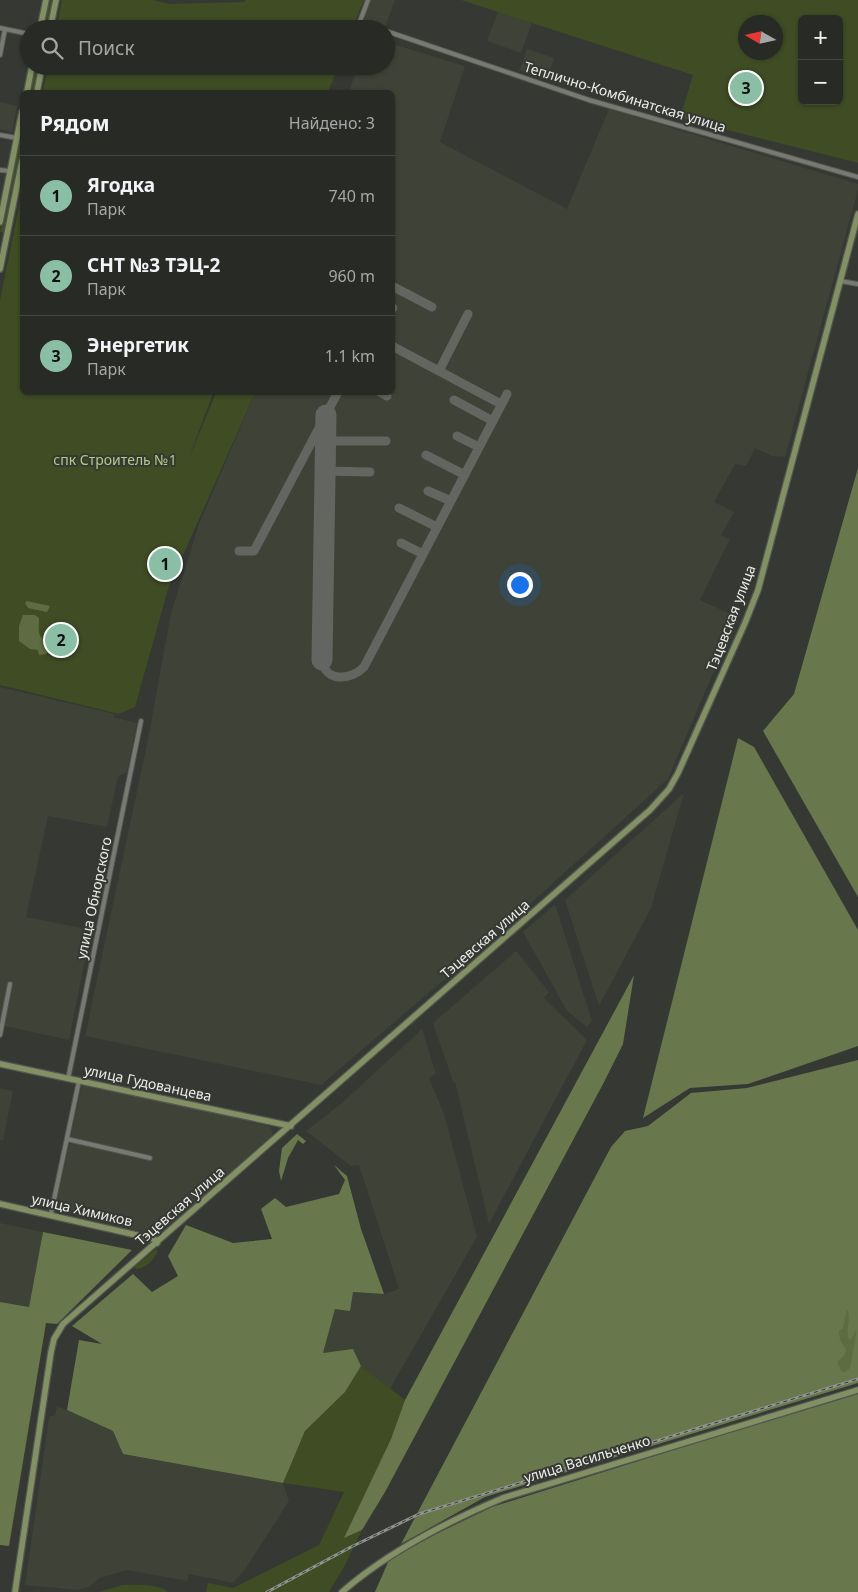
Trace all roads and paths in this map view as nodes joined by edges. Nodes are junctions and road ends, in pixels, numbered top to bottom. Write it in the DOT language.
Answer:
graph roads {
  1 [pos="46,0"];
  2 [pos="56,0"];
  3 [pos="368,0"];
  4 [pos="42,20"];
  5 [pos="52,20"];
  6 [pos="360,20"];
  7 [pos="0,28"];
  8 [pos="5,29"];
  9 [pos="20,32"];
  10 [pos="395,35"];
  11 [pos="0,55"];
  12 [pos="30,75"];
  13 [pos="40,75"];
  14 [pos="27,90"];
  15 [pos="37,90"];
  16 [pos="0,135"];
  17 [pos="20,139"];
  18 [pos="0,170"];
  19 [pos="20,170"];
  20 [pos="10,171"];
  21 [pos="858,178"];
  22 [pos="2,205"];
  23 [pos="858,214"];
  24 [pos="0,222"];
  25 [pos="3,244"];
  26 [pos="0,269"];
  27 [pos="840,282"];
  28 [pos="858,284"];
  29 [pos="141,721"];
  30 [pos="10,984"];
  31 [pos="0,1035"];
  32 [pos="0,1064"];
  33 [pos="68,1079"];
  34 [pos="79,1081"];
  35 [pos="291,1126"];
  36 [pos="67,1139"];
  37 [pos="150,1158"];
  38 [pos="0,1204"];
  39 [pos="51,1214"];
  40 [pos="157,1243"];
  41 [pos="858,1390"];
  42 [pos="14,1592"];
  43 [pos="342,1592"];
  1 -- 4 [label="main road"];
  2 -- 5 [label="main road"];
  3 -- 6 [label="street"];
  7 -- 8 [label="street"];
  8 -- 9 [label="street"];
  8 -- 11 [label="street"];
  10 -- 21 [label="street, Теплично-Комбинатская улица"];
  12 -- 14 [label="main road"];
  13 -- 15 [label="main road"];
  16 -- 17 [label="street"];
  17 -- 20 [label="main road"];
  18 -- 20 [label="street"];
  19 -- 25 [label="main road"];
  20 -- 22 [label="main road"];
  22 -- 24 [label="main road"];
  23 -- 27 [label="main road, Тэцевская улица"];
  25 -- 26 [label="main road"];
  27 -- 28 [label="street"];
  27 -- 35 [label="main road, Тэцевская улица"];
  29 -- 33 [label="street, улица Обнорского"];
  30 -- 31 [label="street"];
  32 -- 33 [label="main road, улица Гудованцева"];
  33 -- 34 [label="main road, улица Гудованцева"];
  34 -- 35 [label="main road, улица Гудованцева"];
  34 -- 36 [label="street"];
  35 -- 40 [label="main road, Тэцевская улица"];
  36 -- 37 [label="street"];
  36 -- 39 [label="street"];
  38 -- 39 [label="main road, улица Химиков"];
  39 -- 40 [label="main road, улица Химиков"];
  40 -- 42 [label="main road, Тэцевская улица"];
  41 -- 43 [label="main road, улица Васильченко"];
}
